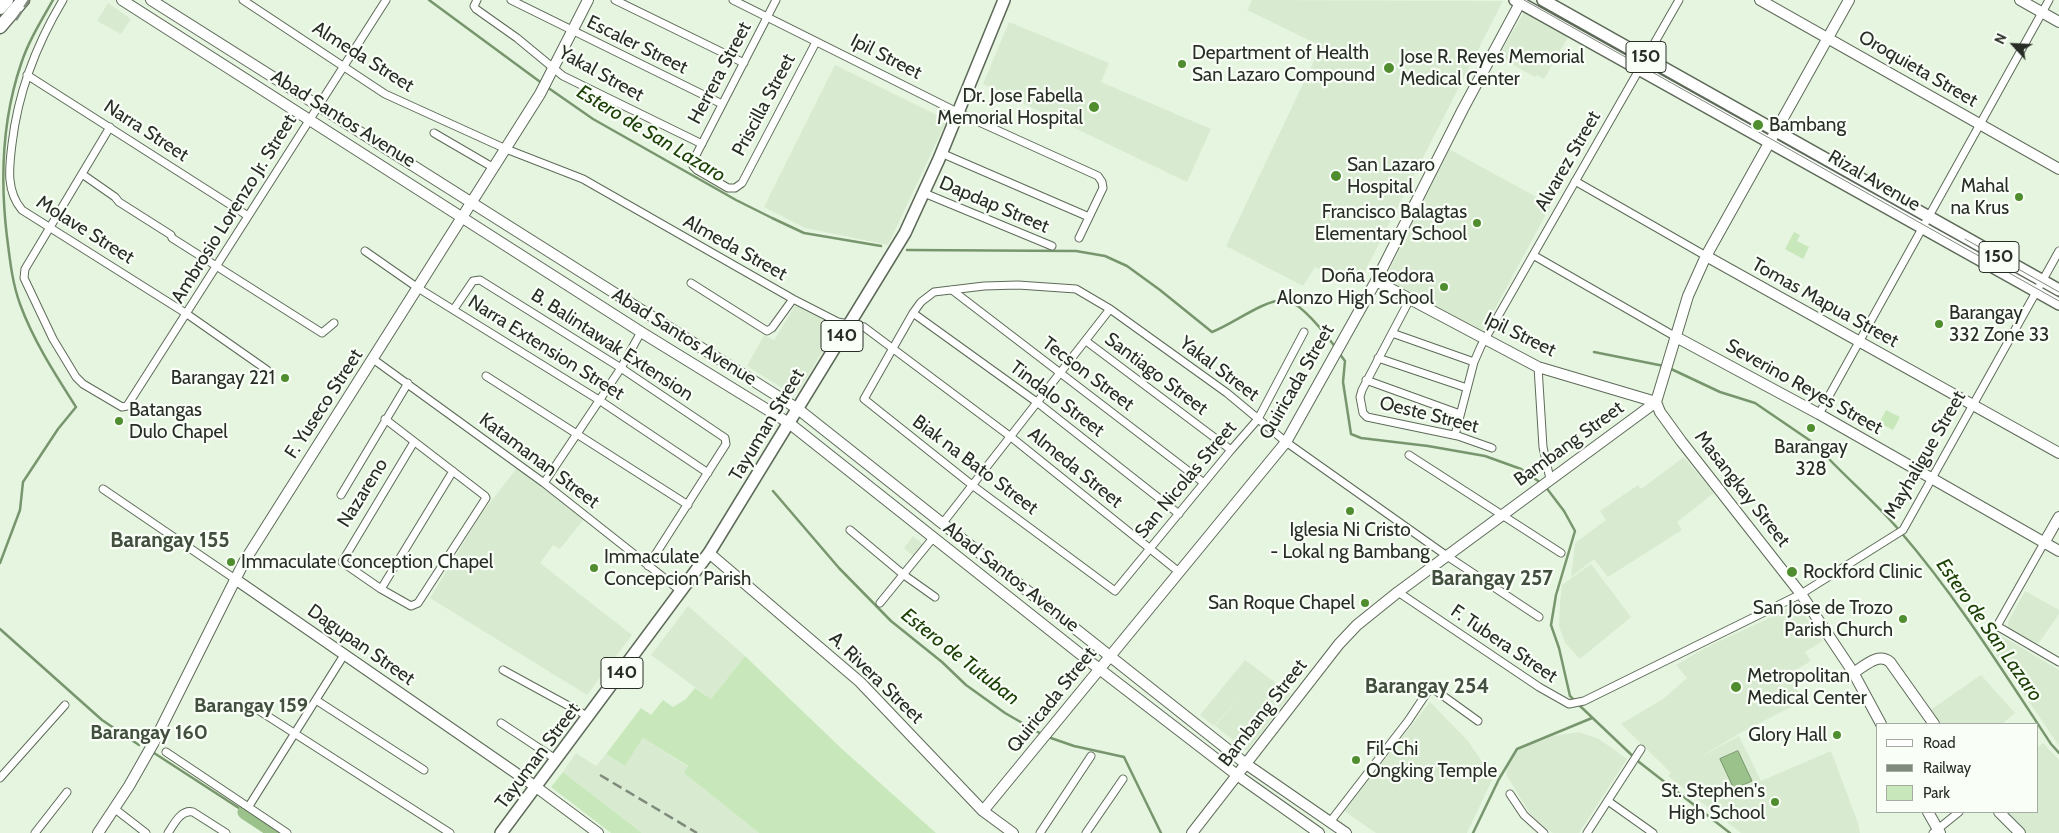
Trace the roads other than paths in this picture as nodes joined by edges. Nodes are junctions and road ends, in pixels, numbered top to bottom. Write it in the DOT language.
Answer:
graph roads {
  1 [pos="5,0"];
  2 [pos="24,0"];
  3 [pos="63,0"];
  4 [pos="122,0"];
  5 [pos="151,0"];
  6 [pos="243,0"];
  7 [pos="386,0"];
  8 [pos="477,0"];
  9 [pos="511,0"];
  10 [pos="588,0"];
  11 [pos="615,0"];
  12 [pos="733,0"];
  13 [pos="776,0"];
  14 [pos="1679,0"];
  15 [pos="1760,0"];
  16 [pos="1849,0"];
  17 [pos="2020,0"];
  18 [pos="2049,0"];
  19 [pos="1000,1"];
  20 [pos="1519,1"];
  21 [pos="1545,1"];
  22 [pos="0,4"];
  23 [pos="0,8"];
  24 [pos="2042,13"];
  25 [pos="1542,14"];
  26 [pos="768,17"];
  27 [pos="2059,22"];
  28 [pos="0,27"];
  29 [pos="572,31"];
  30 [pos="1828,37"];
  31 [pos="816,42"];
  32 [pos="1646,58"];
  33 [pos="744,63"];
  34 [pos="344,66"];
  35 [pos="1640,70"];
  36 [pos="551,73"];
  37 [pos="27,75"];
  38 [pos="722,104"];
  39 [pos="318,106"];
  40 [pos="957,112"];
  41 [pos="310,118"];
  42 [pos="1981,125"];
  43 [pos="110,127"];
  44 [pos="1776,131"];
  45 [pos="434,133"];
  46 [pos="1770,142"];
  47 [pos="702,144"];
  48 [pos="506,149"];
  49 [pos="941,153"];
  50 [pos="693,161"];
  51 [pos="494,168"];
  52 [pos="2059,169"];
  53 [pos="82,174"];
  54 [pos="1575,181"];
  55 [pos="924,193"];
  56 [pos="471,204"];
  57 [pos="248,216"];
  58 [pos="463,217"];
  59 [pos="1089,217"];
  60 [pos="1928,217"];
  61 [pos="50,228"];
  62 [pos="1922,228"];
  63 [pos="1079,238"];
  64 [pos="1052,246"];
  65 [pos="366,251"];
  66 [pos="2059,251"];
  67 [pos="1533,255"];
  68 [pos="1706,256"];
  69 [pos="216,267"];
  70 [pos="1376,281"];
  71 [pos="2043,281"];
  72 [pos="691,283"];
  73 [pos="418,288"];
  74 [pos="952,290"];
  75 [pos="2059,290"];
  76 [pos="2037,292"];
  77 [pos="793,299"];
  78 [pos="1410,299"];
  79 [pos="2059,304"];
  80 [pos="454,309"];
  81 [pos="1110,309"];
  82 [pos="913,313"];
  83 [pos="187,314"];
  84 [pos="334,323"];
  85 [pos="849,324"];
  86 [pos="642,332"];
  87 [pos="1304,332"];
  88 [pos="1392,333"];
  89 [pos="1676,337"];
  90 [pos="1485,339"];
  91 [pos="1086,341"];
  92 [pos="1859,342"];
  93 [pos="894,348"];
  94 [pos="1378,358"];
  95 [pos="373,359"];
  96 [pos="1474,362"];
  97 [pos="1538,367"];
  98 [pos="621,368"];
  99 [pos="267,370"];
  100 [pos="1060,374"];
  101 [pos="486,376"];
  102 [pos="1366,380"];
  103 [pos="408,383"];
  104 [pos="1467,388"];
  105 [pos="599,400"];
  106 [pos="1656,402"];
  107 [pos="1038,403"];
  108 [pos="1973,406"];
  109 [pos="798,409"];
  110 [pos="1460,414"];
  111 [pos="1819,414"];
  112 [pos="385,419"];
  113 [pos="1258,419"];
  114 [pos="789,423"];
  115 [pos="577,434"];
  116 [pos="1455,435"];
  117 [pos="1011,438"];
  118 [pos="414,442"];
  119 [pos="1286,442"];
  120 [pos="1492,448"];
  121 [pos="1230,450"];
  122 [pos="1409,454"];
  123 [pos="2059,454"];
  124 [pos="453,471"];
  125 [pos="708,473"];
  126 [pos="1932,478"];
  127 [pos="1549,480"];
  128 [pos="544,483"];
  129 [pos="1204,483"];
  130 [pos="972,485"];
  131 [pos="103,489"];
  132 [pos="341,495"];
  133 [pos="688,505"];
  134 [pos="1179,514"];
  135 [pos="1502,515"];
  136 [pos="2059,517"];
  137 [pos="942,524"];
  138 [pos="850,530"];
  139 [pos="932,538"];
  140 [pos="2044,543"];
  141 [pos="1150,548"];
  142 [pos="2059,551"];
  143 [pos="710,553"];
  144 [pos="1561,553"];
  145 [pos="1447,556"];
  146 [pos="648,566"];
  147 [pos="1179,572"];
  148 [pos="904,575"];
  149 [pos="235,579"];
  150 [pos="381,589"];
  151 [pos="1115,591"];
  152 [pos="682,592"];
  153 [pos="1398,592"];
  154 [pos="1801,594"];
  155 [pos="935,597"];
  156 [pos="880,603"];
  157 [pos="1539,617"];
  158 [pos="344,655"];
  159 [pos="1110,657"];
  160 [pos="2059,662"];
  161 [pos="1100,669"];
  162 [pos="503,670"];
  163 [pos="1853,673"];
  164 [pos="316,700"];
  165 [pos="1569,704"];
  166 [pos="65,705"];
  167 [pos="255,708"];
  168 [pos="589,717"];
  169 [pos="1478,721"];
  170 [pos="501,723"];
  171 [pos="1880,723"];
  172 [pos="1933,723"];
  173 [pos="295,734"];
  174 [pos="1640,751"];
  175 [pos="166,752"];
  176 [pos="1091,756"];
  177 [pos="557,760"];
  178 [pos="1246,764"];
  179 [pos="424,770"];
  180 [pos="1237,775"];
  181 [pos="0,778"];
  182 [pos="1123,779"];
  183 [pos="536,787"];
  184 [pos="67,792"];
  185 [pos="1510,794"];
  186 [pos="1608,801"];
  187 [pos="249,806"];
  188 [pos="115,809"];
  189 [pos="983,810"];
  190 [pos="1928,813"];
  191 [pos="1958,813"];
  192 [pos="2000,813"];
  193 [pos="1330,822"];
  194 [pos="1937,832"];
  195 [pos="35,833"];
  196 [pos="98,833"];
  197 [pos="146,833"];
  198 [pos="168,833"];
  199 [pos="226,833"];
  200 [pos="287,833"];
  201 [pos="450,833"];
  202 [pos="501,833"];
  203 [pos="598,833"];
  204 [pos="1013,833"];
  205 [pos="1040,833"];
  206 [pos="1086,833"];
  207 [pos="1192,833"];
  208 [pos="1318,833"];
  209 [pos="1346,833"];
  210 [pos="1544,833"];
  211 [pos="1586,833"];
  212 [pos="1653,833"];
  213 [pos="2020,833"];
  1 -- 22 [label="street"];
  1 -- 23 [label="highway"];
  2 -- 28 [label="highway"];
  3 -- 37 [label="street, Molave Street"];
  4 -- 41 [label="street, Abad Santos Avenue"];
  5 -- 39 [label="street, Abad Santos Avenue"];
  6 -- 34 [label="street, Almeda Street"];
  7 -- 34 [label="street, Ambrosio Lorenzo Jr. Street"];
  8 -- 36 [label="street, Yakal Street"];
  9 -- 29 [label="street, Escaler Street"];
  10 -- 29 [label="street, F. Yuseco Street"];
  11 -- 33 [label="street"];
  12 -- 26 [label="street, Ipil Street"];
  13 -- 26 [label="street, Herrera Street"];
  14 -- 32 [label="street, Alvarez Street"];
  15 -- 30 [label="street, Oroquieta Street"];
  16 -- 30 [label="street"];
  17 -- 24 [label="street"];
  18 -- 24 [label="street"];
  19 -- 40 [label="main road, Tayuman Street / 140"];
  20 -- 25 [label="main road, Rizal Avenue / 150"];
  20 -- 70 [label="street, Quiricada Street"];
  21 -- 25 [label="main road"];
  21 -- 32 [label="main road, Rizal Avenue / 150"];
  24 -- 27 [label="street"];
  24 -- 42 [label="street"];
  25 -- 35 [label="main road, Rizal Avenue / 150"];
  26 -- 31 [label="street, Ipil Street"];
  26 -- 33 [label="street, Herrera Street"];
  29 -- 36 [label="street, F. Yuseco Street"];
  29 -- 38 [label="street, Escaler Street"];
  30 -- 42 [label="street, Oroquieta Street"];
  30 -- 44 [label="street"];
  31 -- 40 [label="street, Ipil Street"];
  31 -- 50 [label="street, Priscilla Street"];
  32 -- 35 [label="street, Alvarez Street"];
  32 -- 44 [label="main road, Rizal Avenue / 150"];
  33 -- 38 [label="street, Herrera Street"];
  34 -- 39 [label="street, Ambrosio Lorenzo Jr. Street"];
  34 -- 48 [label="street, Almeda Street"];
  35 -- 46 [label="main road, Rizal Avenue / 150"];
  35 -- 54 [label="street, Alvarez Street"];
  36 -- 47 [label="street, Yakal Street"];
  36 -- 48 [label="street, F. Yuseco Street"];
  37 -- 43 [label="street, Narra Street"];
  37 -- 61 [label="street, Molave Street"];
  38 -- 47 [label="street, Herrera Street"];
  39 -- 41 [label="street, Ambrosio Lorenzo Jr. Street"];
  39 -- 56 [label="street, Abad Santos Avenue"];
  40 -- 49 [label="main road, Tayuman Street / 140"];
  40 -- 59 [label="street, Ipil Street"];
  41 -- 57 [label="street, Ambrosio Lorenzo Jr. Street"];
  41 -- 58 [label="street, Abad Santos Avenue"];
  42 -- 52 [label="street, Oroquieta Street"];
  42 -- 60 [label="street"];
  43 -- 53 [label="street"];
  43 -- 57 [label="street, Narra Street"];
  44 -- 46 [label="street"];
  44 -- 60 [label="main road, Rizal Avenue / 150"];
  45 -- 51 [label="street"];
  46 -- 62 [label="main road, Rizal Avenue / 150"];
  46 -- 68 [label="street"];
  47 -- 50 [label="street, Herrera Street"];
  48 -- 51 [label="street, F. Yuseco Street"];
  48 -- 77 [label="street, Almeda Street"];
  49 -- 55 [label="main road, Tayuman Street / 140"];
  49 -- 59 [label="street"];
  51 -- 56 [label="street, F. Yuseco Street"];
  53 -- 61 [label="street"];
  53 -- 69 [label="street"];
  54 -- 67 [label="street, Alvarez Street"];
  54 -- 68 [label="street, Tomas Mapua Street"];
  55 -- 64 [label="street, Dapdap Street"];
  55 -- 85 [label="main road, Tayuman Street / 140"];
  56 -- 58 [label="street, F. Yuseco Street"];
  56 -- 109 [label="street, Abad Santos Avenue"];
  57 -- 69 [label="street, Ambrosio Lorenzo Jr. Street"];
  58 -- 73 [label="street, F. Yuseco Street"];
  58 -- 86 [label="street, Abad Santos Avenue"];
  59 -- 63 [label="street, Ipil Street"];
  60 -- 62 [label="street"];
  60 -- 71 [label="main road, Rizal Avenue / 150"];
  61 -- 83 [label="street, Molave Street"];
  61 -- 83 [label="street, Ambrosio Lorenzo Jr. Street"];
  62 -- 76 [label="main road, Rizal Avenue / 150"];
  62 -- 92 [label="street"];
  65 -- 73 [label="street, Narra Extension Street"];
  66 -- 71 [label="street, Mayhaligue Street"];
  67 -- 89 [label="street, Severino Reyes Street"];
  67 -- 90 [label="street, Alvarez Street"];
  68 -- 89 [label="street"];
  68 -- 92 [label="street, Tomas Mapua Street"];
  69 -- 83 [label="street, Ambrosio Lorenzo Jr. Street"];
  69 -- 84 [label="street"];
  70 -- 78 [label="street, Ipil Street"];
  70 -- 119 [label="street, Quiricada Street"];
  71 -- 75 [label="main road, Rizal Avenue / 150"];
  71 -- 76 [label="street, Mayhaligue Street"];
  72 -- 77 [label="street"];
  73 -- 80 [label="street, Narra Extension Street"];
  73 -- 95 [label="street, F. Yuseco Street"];
  74 -- 81 [label="street, Yakal Street"];
  74 -- 82 [label="street, Yakal Street"];
  74 -- 100 [label="street, Tecson Street"];
  76 -- 79 [label="main road, Rizal Avenue / 150"];
  76 -- 108 [label="street, Mayhaligue Street"];
  77 -- 85 [label="street, Almeda Street"];
  78 -- 88 [label="street"];
  78 -- 90 [label="street, Ipil Street"];
  80 -- 98 [label="street, B. Balintawak Extension"];
  80 -- 105 [label="street, Narra Extension Street"];
  81 -- 91 [label="street"];
  81 -- 113 [label="street, Yakal Street"];
  82 -- 93 [label="street, Yakal Street"];
  82 -- 107 [label="street, Tindalo Street"];
  83 -- 99 [label="street, Molave Street"];
  85 -- 93 [label="street, Almeda Street"];
  85 -- 109 [label="main road, Tayuman Street / 140"];
  86 -- 98 [label="street"];
  86 -- 114 [label="street, Abad Santos Avenue"];
  87 -- 113 [label="street, San Nicolas Street"];
  88 -- 94 [label="street"];
  88 -- 96 [label="street"];
  89 -- 106 [label="street"];
  89 -- 111 [label="street, Severino Reyes Street"];
  90 -- 96 [label="street, Alvarez Street"];
  90 -- 97 [label="street, Ipil Street"];
  91 -- 100 [label="street"];
  91 -- 121 [label="street, Santiago Street"];
  92 -- 108 [label="street, Tomas Mapua Street"];
  92 -- 111 [label="street"];
  93 -- 117 [label="street, Almeda Street"];
  93 -- 130 [label="street, Biak na Bato Street"];
  94 -- 102 [label="street"];
  94 -- 104 [label="street"];
  95 -- 103 [label="street, Katamanan Street"];
  95 -- 149 [label="street, F. Yuseco Street"];
  96 -- 104 [label="street, Alvarez Street"];
  97 -- 106 [label="street, Ipil Street"];
  97 -- 127 [label="street"];
  98 -- 105 [label="street"];
  98 -- 125 [label="street, B. Balintawak Extension"];
  100 -- 107 [label="street"];
  100 -- 129 [label="street, Tecson Street"];
  101 -- 115 [label="street"];
  102 -- 110 [label="street"];
  102 -- 116 [label="street, Oeste Street"];
  103 -- 112 [label="street"];
  103 -- 128 [label="street, Katamanan Street"];
  104 -- 110 [label="street, Alvarez Street"];
  105 -- 115 [label="street"];
  105 -- 125 [label="street, Narra Extension Street"];
  106 -- 127 [label="street, Bambang Street"];
  106 -- 154 [label="street, Masangkay Street"];
  107 -- 117 [label="street"];
  107 -- 134 [label="street, Tindalo Street"];
  108 -- 123 [label="street, Tomas Mapua Street"];
  108 -- 126 [label="street, Mayhaligue Street"];
  109 -- 114 [label="main road, Tayuman Street / 140"];
  109 -- 137 [label="street, Abad Santos Avenue"];
  110 -- 116 [label="street, Alvarez Street"];
  111 -- 126 [label="street, Severino Reyes Street"];
  112 -- 118 [label="street"];
  112 -- 132 [label="street"];
  113 -- 119 [label="street, Yakal Street"];
  113 -- 121 [label="street, San Nicolas Street"];
  114 -- 139 [label="street, Abad Santos Avenue"];
  114 -- 143 [label="main road, Tayuman Street / 140"];
  115 -- 128 [label="street"];
  115 -- 133 [label="street"];
  116 -- 120 [label="street, Oeste Street"];
  117 -- 130 [label="street"];
  117 -- 141 [label="street, Almeda Street"];
  118 -- 124 [label="street"];
  118 -- 150 [label="street, Nazareno"];
  119 -- 145 [label="street, Yakal Street"];
  119 -- 147 [label="street, Quiricada Street"];
  121 -- 129 [label="street, San Nicolas Street"];
  122 -- 135 [label="street"];
  124 -- 150 [label="street"];
  124 -- 150 [label="street"];
  125 -- 133 [label="street"];
  126 -- 140 [label="street, Severino Reyes Street"];
  126 -- 154 [label="street, Mayhaligue Street"];
  127 -- 135 [label="street, Bambang Street"];
  128 -- 146 [label="street, Katamanan Street"];
  129 -- 134 [label="street, San Nicolas Street"];
  130 -- 137 [label="street"];
  130 -- 151 [label="street, Biak na Bato Street"];
  131 -- 149 [label="street, Dagupan Street"];
  133 -- 146 [label="street"];
  134 -- 141 [label="street, San Nicolas Street"];
  135 -- 144 [label="street"];
  135 -- 145 [label="street, Bambang Street"];
  136 -- 140 [label="street"];
  137 -- 159 [label="street, Abad Santos Avenue"];
  138 -- 148 [label="street"];
  139 -- 148 [label="street"];
  139 -- 161 [label="street, Abad Santos Avenue"];
  140 -- 142 [label="street, Severino Reyes Street"];
  140 -- 160 [label="street"];
  141 -- 147 [label="street, Almeda Street"];
  141 -- 151 [label="street, San Nicolas Street"];
  143 -- 152 [label="main road, Tayuman Street / 140"];
  143 -- 189 [label="street, A. Rivera Street"];
  145 -- 153 [label="street, Bambang Street"];
  145 -- 157 [label="street, Yakal Street"];
  146 -- 152 [label="street, Katamanan Street"];
  147 -- 159 [label="street, Quiricada Street"];
  148 -- 155 [label="street"];
  148 -- 156 [label="street"];
  149 -- 158 [label="street, Dagupan Street"];
  149 -- 188 [label="street, F. Yuseco Street"];
  152 -- 168 [label="main road, Tayuman Street / 140"];
  153 -- 165 [label="street, F. Tubera Street"];
  153 -- 178 [label="street, Bambang Street"];
  154 -- 163 [label="street, Masangkay Street"];
  154 -- 165 [label="street, Mayhaligue Street"];
  158 -- 164 [label="street"];
  158 -- 183 [label="street, Dagupan Street"];
  159 -- 161 [label="street, Quiricada Street"];
  159 -- 178 [label="street, Abad Santos Avenue"];
  161 -- 180 [label="street, Abad Santos Avenue"];
  161 -- 189 [label="street, Quiricada Street"];
  162 -- 168 [label="street"];
  163 -- 171 [label="street, Masangkay Street"];
  163 -- 172 [label="street"];
  164 -- 173 [label="street"];
  164 -- 179 [label="street"];
  166 -- 181 [label="street"];
  167 -- 173 [label="street"];
  168 -- 177 [label="main road, Tayuman Street / 140"];
  169 -- 193 [label="street"];
  170 -- 177 [label="street"];
  173 -- 187 [label="street"];
  173 -- 201 [label="street"];
  174 -- 186 [label="street"];
  175 -- 187 [label="street"];
  176 -- 205 [label="street"];
  177 -- 183 [label="main road, Tayuman Street / 140"];
  178 -- 180 [label="street, Bambang Street"];
  178 -- 193 [label="street, Abad Santos Avenue"];
  180 -- 207 [label="street, Bambang Street"];
  180 -- 208 [label="street, Abad Santos Avenue"];
  182 -- 206 [label="street"];
  183 -- 202 [label="main road, Tayuman Street / 140"];
  183 -- 203 [label="street, Dagupan Street"];
  184 -- 195 [label="street"];
  185 -- 210 [label="street"];
  186 -- 211 [label="street"];
  186 -- 212 [label="street"];
  187 -- 200 [label="street"];
  188 -- 196 [label="street, F. Yuseco Street"];
  188 -- 197 [label="street"];
  189 -- 204 [label="street, A. Rivera Street"];
  190 -- 194 [label="street"];
  191 -- 194 [label="street"];
  192 -- 213 [label="street"];
  193 -- 209 [label="street, Abad Santos Avenue"];
  198 -- 199 [label="street"];
}
